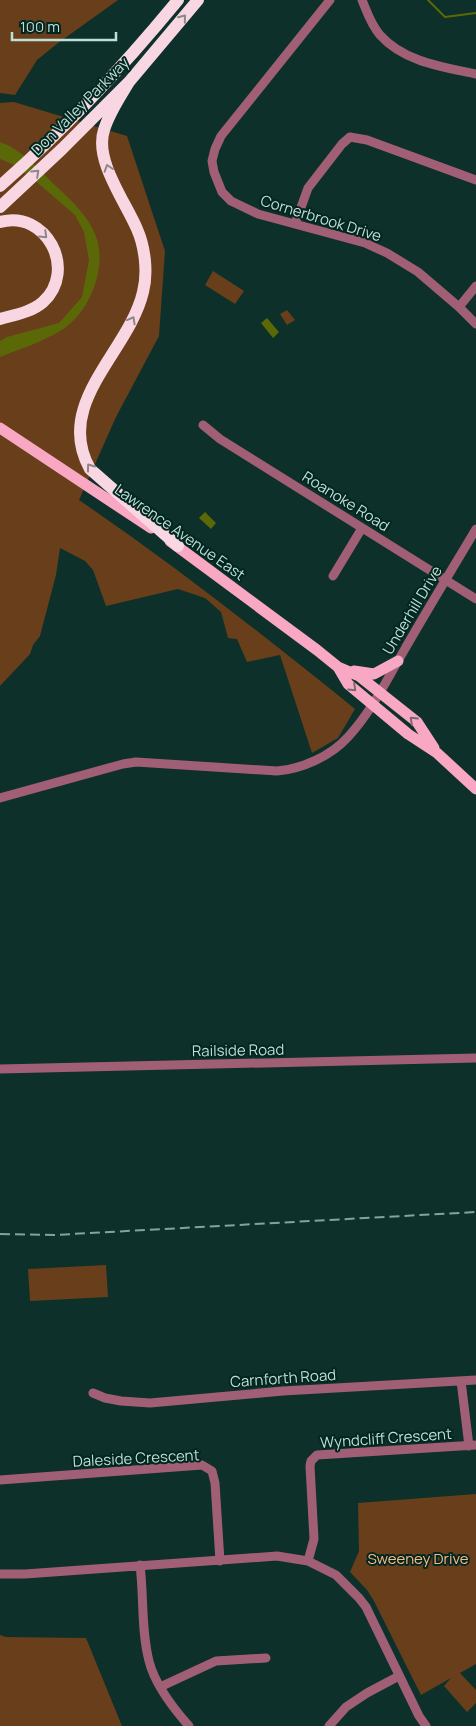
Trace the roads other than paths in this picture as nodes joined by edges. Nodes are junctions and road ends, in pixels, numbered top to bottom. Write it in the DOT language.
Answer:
graph roads {
  1 [pos="178,0"];
  2 [pos="198,0"];
  3 [pos="330,0"];
  4 [pos="362,0"];
  5 [pos="476,74"];
  6 [pos="129,82"];
  7 [pos="476,180"];
  8 [pos="2,182"];
  9 [pos="0,207"];
  10 [pos="0,222"];
  11 [pos="296,224"];
  12 [pos="476,286"];
  13 [pos="459,307"];
  14 [pos="0,319"];
  15 [pos="476,324"];
  16 [pos="203,425"];
  17 [pos="0,428"];
  18 [pos="362,528"];
  19 [pos="476,529"];
  20 [pos="178,546"];
  21 [pos="333,576"];
  22 [pos="446,580"];
  23 [pos="476,599"];
  24 [pos="398,661"];
  25 [pos="338,667"];
  26 [pos="380,694"];
  27 [pos="372,706"];
  28 [pos="437,753"];
  29 [pos="476,789"];
  30 [pos="0,798"];
  31 [pos="476,1058"];
  32 [pos="0,1069"];
  33 [pos="476,1380"];
  34 [pos="461,1381"];
  35 [pos="93,1393"];
  36 [pos="473,1446"];
  37 [pos="0,1480"];
  38 [pos="220,1560"];
  39 [pos="308,1561"];
  40 [pos="140,1565"];
  41 [pos="0,1574"];
  42 [pos="266,1658"];
  43 [pos="399,1676"];
  44 [pos="160,1687"];
  45 [pos="189,1726"];
  46 [pos="329,1726"];
  47 [pos="426,1726"];
  1 -- 8 [label="highway, Don Valley Parkway"];
  6 -- 2 [label="highway, Don Valley Parkway, one-way"];
  3 -- 11 [label="street, Cornerbrook Drive"];
  4 -- 5 [label="street"];
  9 -- 6 [label="highway, Don Valley Parkway, one-way"];
  20 -- 6 [label="highway, one-way"];
  7 -- 11 [label="street"];
  10 -- 14 [label="highway, one-way"];
  11 -- 13 [label="street, Cornerbrook Drive"];
  12 -- 13 [label="street"];
  13 -- 15 [label="street, Cornerbrook Drive"];
  16 -- 18 [label="street, Roanoke Road"];
  17 -- 20 [label="main road, Lawrence Avenue East"];
  18 -- 21 [label="street"];
  18 -- 22 [label="street, Roanoke Road"];
  19 -- 22 [label="street, Underhill Drive"];
  20 -- 25 [label="main road, Lawrence Avenue East"];
  22 -- 23 [label="street, Roanoke Road"];
  22 -- 24 [label="street, Underhill Drive"];
  24 -- 25 [label="main road"];
  24 -- 26 [label="street, Underhill Drive"];
  25 -- 26 [label="main road, Lawrence Avenue East"];
  25 -- 27 [label="main road, Lawrence Avenue East, one-way"];
  26 -- 27 [label="street, Underhill Drive"];
  28 -- 26 [label="main road, Lawrence Avenue East, one-way"];
  27 -- 28 [label="main road, Lawrence Avenue East"];
  27 -- 30 [label="street"];
  28 -- 29 [label="main road, Lawrence Avenue East"];
  31 -- 32 [label="street, Railside Road"];
  33 -- 34 [label="street, Carnforth Road"];
  34 -- 35 [label="street, Carnforth Road"];
  34 -- 36 [label="street"];
  36 -- 39 [label="street, Wyndcliff Crescent"];
  37 -- 38 [label="street, Daleside Crescent"];
  38 -- 39 [label="street"];
  38 -- 40 [label="street"];
  39 -- 43 [label="street"];
  40 -- 41 [label="street"];
  40 -- 44 [label="street"];
  42 -- 44 [label="street"];
  43 -- 46 [label="street"];
  43 -- 47 [label="street"];
  44 -- 45 [label="street"];
}
